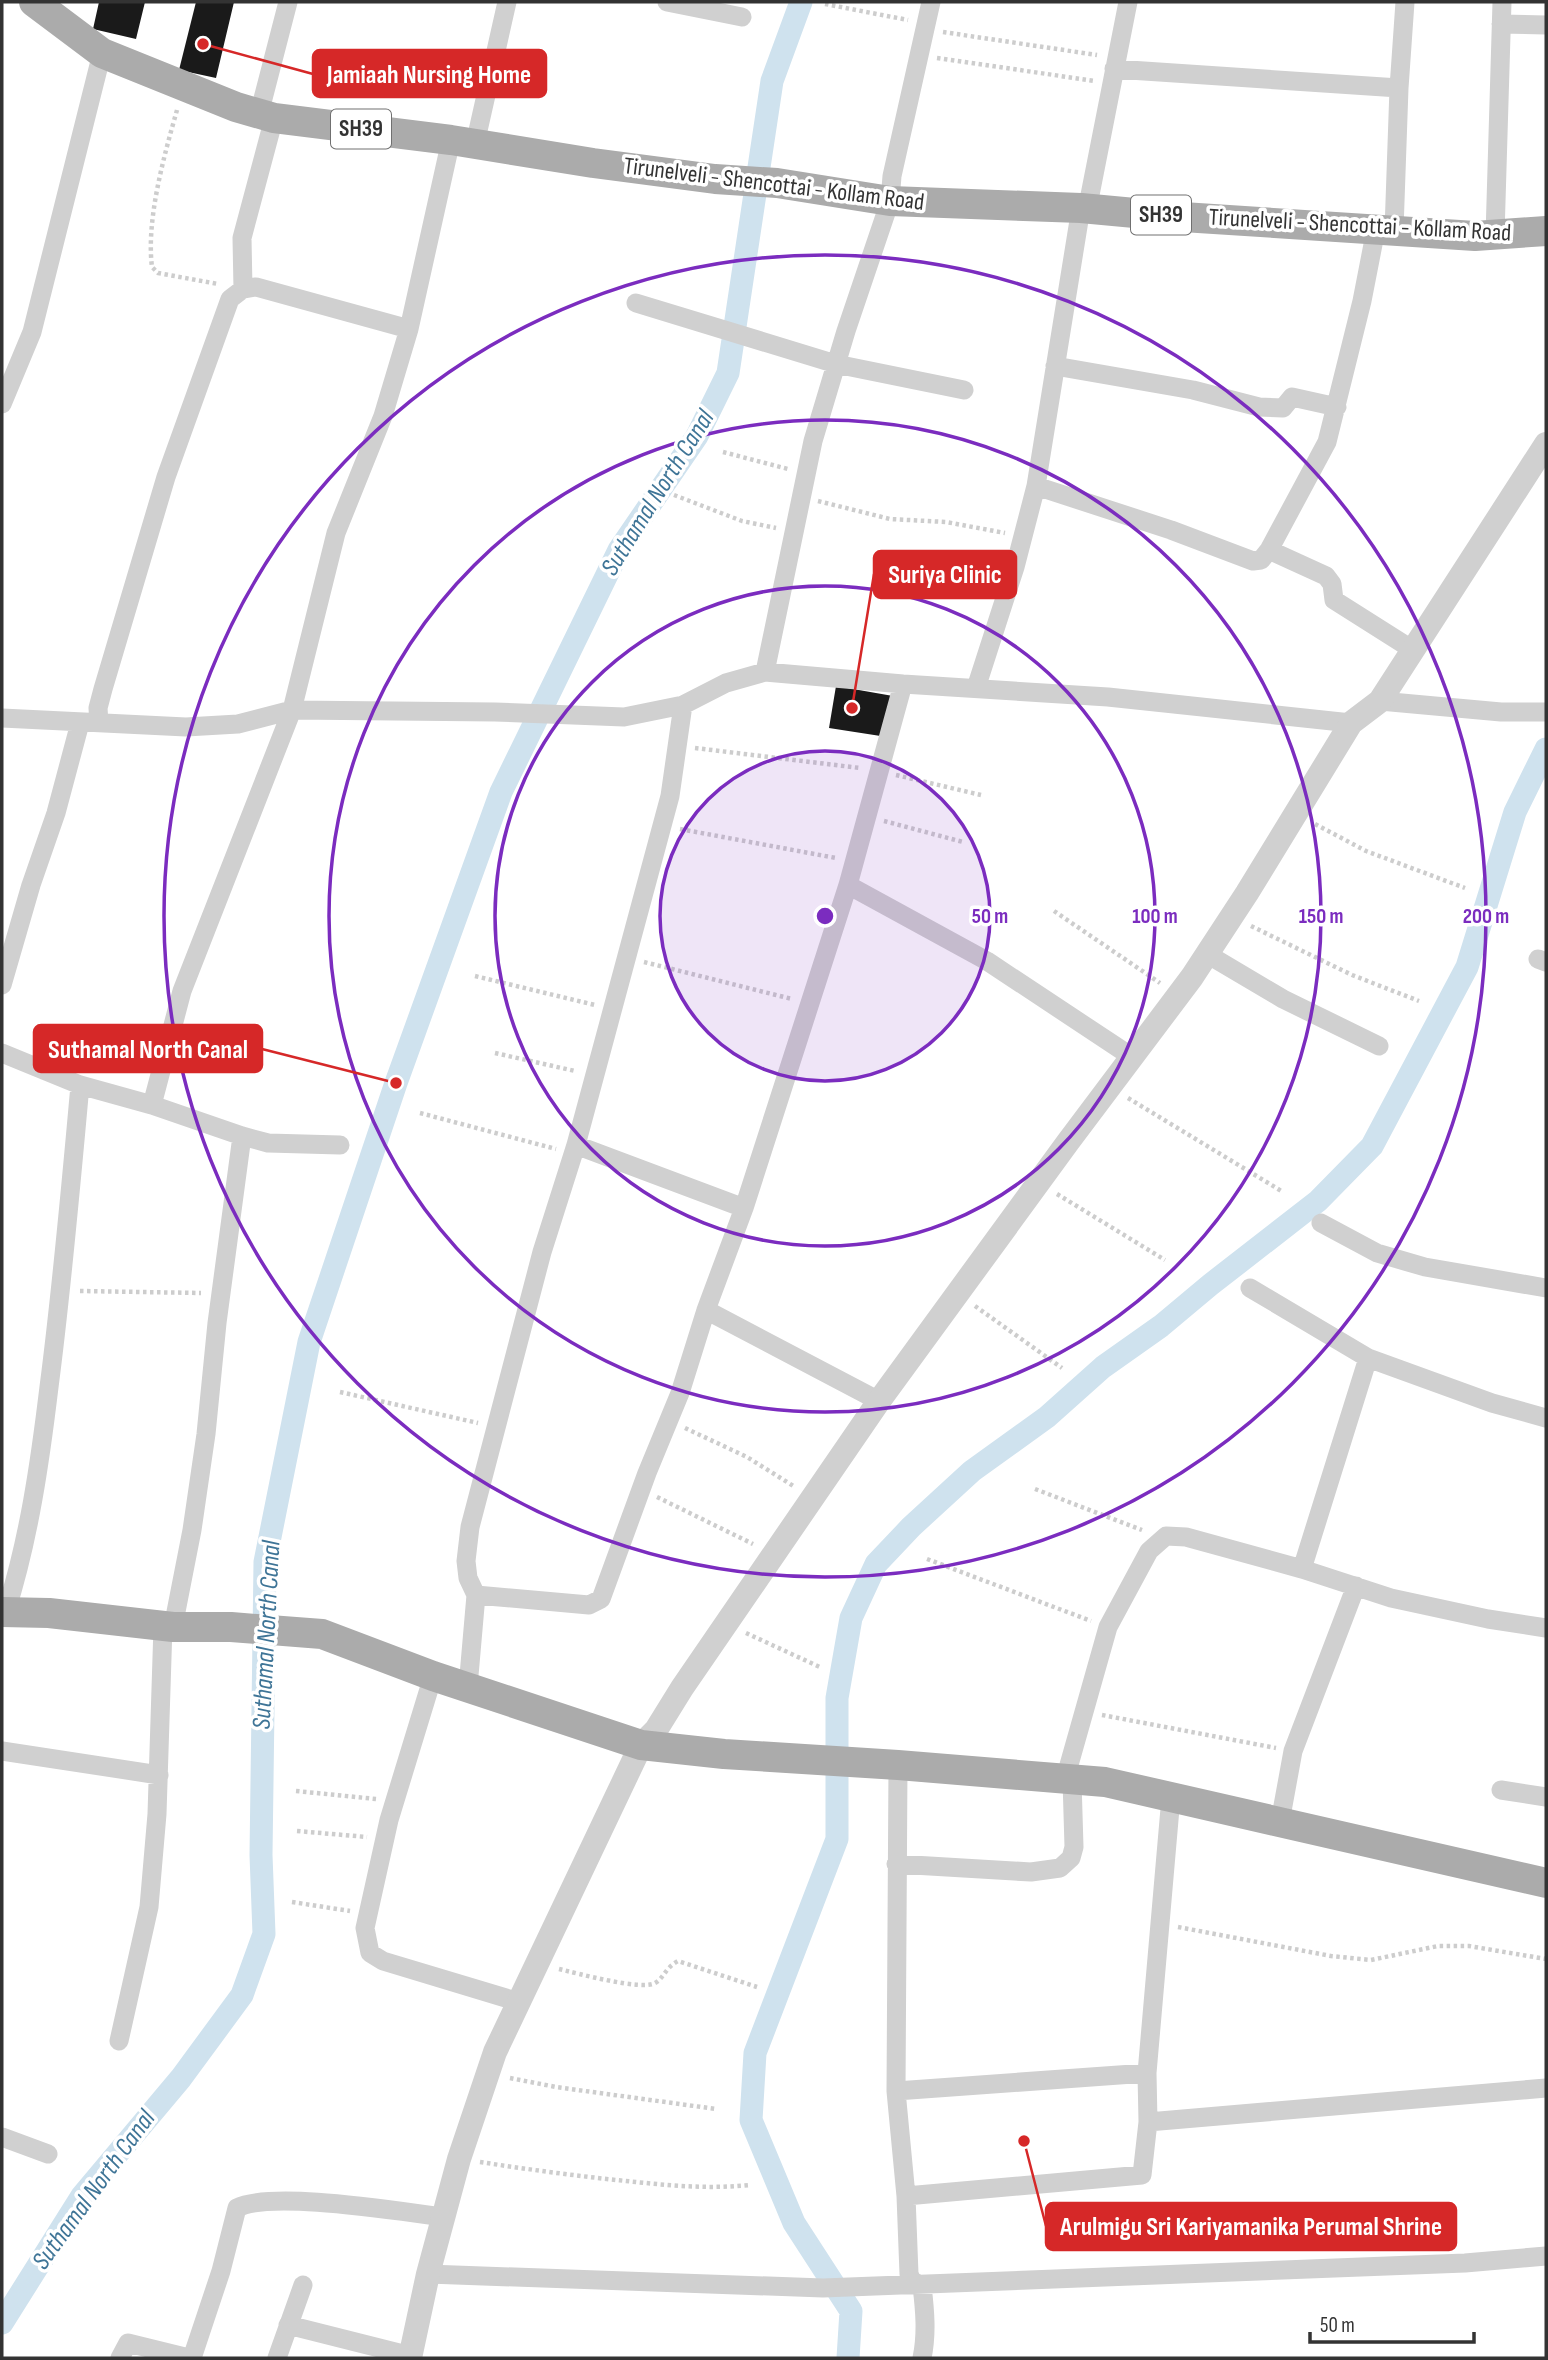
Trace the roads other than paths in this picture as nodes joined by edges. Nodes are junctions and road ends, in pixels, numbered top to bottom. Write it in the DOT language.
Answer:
graph roads {
  1 [pos="34,2"];
  2 [pos="288,2"];
  3 [pos="507,2"];
  4 [pos="667,2"];
  5 [pos="931,2"];
  6 [pos="1128,2"];
  7 [pos="1405,2"];
  8 [pos="1502,2"];
  9 [pos="742,17"];
  10 [pos="1501,24"];
  11 [pos="1546,25"];
  12 [pos="102,53"];
  13 [pos="1113,70"];
  14 [pos="1399,88"];
  15 [pos="267,116"];
  16 [pos="463,142"];
  17 [pos="890,201"];
  18 [pos="1083,208"];
  19 [pos="1385,230"];
  20 [pos="1546,231"];
  21 [pos="1494,235"];
  22 [pos="243,289"];
  23 [pos="636,303"];
  24 [pos="409,329"];
  25 [pos="836,364"];
  26 [pos="1055,366"];
  27 [pos="964,390"];
  28 [pos="2,404"];
  29 [pos="1337,407"];
  30 [pos="1546,444"];
  31 [pos="1036,486"];
  32 [pos="1269,550"];
  33 [pos="1413,650"];
  34 [pos="765,672"];
  35 [pos="903,684"];
  36 [pos="976,688"];
  37 [pos="1380,701"];
  38 [pos="683,705"];
  39 [pos="292,710"];
  40 [pos="1544,712"];
  41 [pos="2,719"];
  42 [pos="89,723"];
  43 [pos="1351,723"];
  44 [pos="848,885"];
  45 [pos="1207,954"];
  46 [pos="2,985"];
  47 [pos="1379,1046"];
  48 [pos="2,1053"];
  49 [pos="1132,1057"];
  50 [pos="80,1086"];
  51 [pos="152,1105"];
  52 [pos="242,1136"];
  53 [pos="340,1145"];
  54 [pos="575,1149"];
  55 [pos="744,1208"];
  56 [pos="1321,1223"];
  57 [pos="1250,1288"];
  58 [pos="1546,1288"];
  59 [pos="706,1310"];
  60 [pos="1368,1358"];
  61 [pos="879,1401"];
  62 [pos="1546,1418"];
  63 [pos="1302,1569"];
  64 [pos="1356,1586"];
  65 [pos="476,1595"];
  66 [pos="4,1611"];
  67 [pos="168,1627"];
  68 [pos="1546,1628"];
  69 [pos="433,1676"];
  70 [pos="468,1687"];
  71 [pos="641,1745"];
  72 [pos="2,1751"];
  73 [pos="898,1765"];
  74 [pos="159,1775"];
  75 [pos="1068,1779"];
  76 [pos="1502,1790"];
  77 [pos="1171,1797"];
  78 [pos="1546,1797"];
  79 [pos="1280,1822"];
  80 [pos="897,1864"];
  81 [pos="1546,1883"];
  82 [pos="519,2002"];
  83 [pos="119,2041"];
  84 [pos="1147,2073"];
  85 [pos="1546,2088"];
  86 [pos="896,2091"];
  87 [pos="1148,2122"];
  88 [pos="2,2137"];
  89 [pos="48,2154"];
  90 [pos="906,2196"];
  91 [pos="445,2217"];
  92 [pos="1546,2256"];
  93 [pos="428,2274"];
  94 [pos="303,2285"];
  95 [pos="922,2286"];
  96 [pos="288,2325"];
  97 [pos="410,2357"];
  98 [pos="120,2358"];
  99 [pos="191,2358"];
  100 [pos="276,2358"];
  101 [pos="922,2358"];
  1 -- 12 [label="main road, Tirunelveli - Shencottai - Kollam Road / SH39"];
  2 -- 15 [label="street"];
  3 -- 16 [label="street"];
  4 -- 9 [label="street"];
  5 -- 17 [label="street"];
  6 -- 13 [label="street"];
  7 -- 14 [label="street"];
  8 -- 10 [label="street"];
  10 -- 11 [label="street"];
  10 -- 21 [label="street"];
  12 -- 15 [label="main road, Tirunelveli - Shencottai - Kollam Road / SH39"];
  12 -- 28 [label="street"];
  13 -- 14 [label="street"];
  13 -- 18 [label="street"];
  14 -- 19 [label="street"];
  15 -- 16 [label="main road, Tirunelveli - Shencottai - Kollam Road / SH39"];
  15 -- 22 [label="street"];
  16 -- 17 [label="main road, Tirunelveli - Shencottai - Kollam Road / SH39"];
  16 -- 24 [label="street"];
  17 -- 18 [label="main road, Tirunelveli - Shencottai - Kollam Road / SH39"];
  17 -- 25 [label="street"];
  18 -- 19 [label="main road, Tirunelveli - Shencottai - Kollam Road / SH39"];
  18 -- 26 [label="street"];
  19 -- 21 [label="main road, Tirunelveli - Shencottai - Kollam Road / SH39"];
  19 -- 29 [label="street"];
  20 -- 21 [label="main road, Tirunelveli - Shencottai - Kollam Road / SH39"];
  22 -- 24 [label="street"];
  22 -- 42 [label="street"];
  23 -- 25 [label="street"];
  24 -- 39 [label="street"];
  25 -- 27 [label="street"];
  25 -- 34 [label="street"];
  26 -- 29 [label="street"];
  26 -- 31 [label="street"];
  29 -- 32 [label="street"];
  30 -- 33 [label="street"];
  31 -- 32 [label="street"];
  31 -- 36 [label="street"];
  32 -- 33 [label="street"];
  33 -- 37 [label="street"];
  34 -- 35 [label="street"];
  34 -- 38 [label="street"];
  35 -- 36 [label="street"];
  35 -- 44 [label="street"];
  36 -- 43 [label="street"];
  37 -- 40 [label="street"];
  37 -- 43 [label="street"];
  38 -- 39 [label="street"];
  38 -- 54 [label="street"];
  39 -- 42 [label="street"];
  39 -- 51 [label="street"];
  41 -- 42 [label="street"];
  42 -- 46 [label="street"];
  43 -- 45 [label="street"];
  44 -- 49 [label="street"];
  44 -- 55 [label="street"];
  45 -- 47 [label="street"];
  45 -- 49 [label="street"];
  48 -- 50 [label="street"];
  49 -- 61 [label="street"];
  50 -- 51 [label="street"];
  50 -- 66 [label="street"];
  51 -- 52 [label="street"];
  52 -- 53 [label="street"];
  52 -- 67 [label="street"];
  54 -- 55 [label="street"];
  54 -- 65 [label="street"];
  55 -- 59 [label="street"];
  56 -- 58 [label="street"];
  57 -- 60 [label="street"];
  59 -- 61 [label="street"];
  59 -- 65 [label="street"];
  60 -- 62 [label="street"];
  60 -- 63 [label="street"];
  61 -- 71 [label="street"];
  63 -- 64 [label="street"];
  63 -- 75 [label="street"];
  64 -- 68 [label="street"];
  64 -- 79 [label="street"];
  65 -- 70 [label="street"];
  66 -- 67 [label="main road"];
  67 -- 69 [label="main road"];
  67 -- 74 [label="street"];
  69 -- 70 [label="main road"];
  69 -- 82 [label="street"];
  70 -- 71 [label="main road"];
  71 -- 73 [label="main road"];
  71 -- 82 [label="street"];
  72 -- 74 [label="street"];
  73 -- 75 [label="main road"];
  73 -- 80 [label="street"];
  74 -- 83 [label="street"];
  75 -- 77 [label="main road"];
  75 -- 80 [label="street"];
  76 -- 78 [label="street"];
  77 -- 79 [label="main road"];
  77 -- 84 [label="street"];
  79 -- 81 [label="main road"];
  80 -- 86 [label="street"];
  82 -- 91 [label="street"];
  84 -- 86 [label="street"];
  84 -- 87 [label="street"];
  85 -- 87 [label="street"];
  86 -- 90 [label="street"];
  87 -- 90 [label="street"];
  88 -- 89 [label="street"];
  90 -- 95 [label="street"];
  91 -- 93 [label="street"];
  91 -- 99 [label="street"];
  92 -- 95 [label="street"];
  93 -- 95 [label="street"];
  93 -- 97 [label="street"];
  94 -- 96 [label="street"];
  95 -- 101 [label="street"];
  96 -- 97 [label="street"];
  96 -- 100 [label="street"];
  98 -- 99 [label="street"];
}
